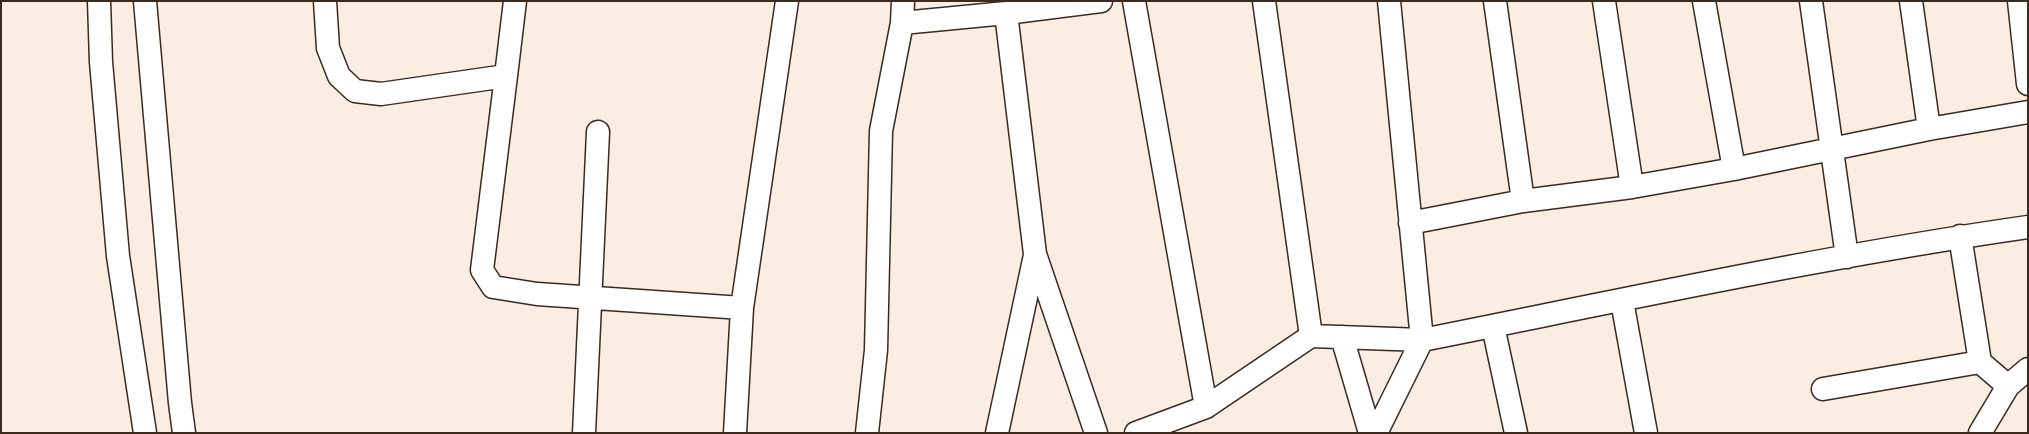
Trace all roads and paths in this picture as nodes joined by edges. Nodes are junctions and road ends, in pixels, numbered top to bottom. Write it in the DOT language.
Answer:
graph roads {
  1 [pos="99,1"];
  2 [pos="145,1"];
  3 [pos="325,1"];
  4 [pos="515,1"];
  5 [pos="787,1"];
  6 [pos="903,1"];
  7 [pos="1101,1"];
  8 [pos="1134,1"];
  9 [pos="1264,1"];
  10 [pos="1389,1"];
  11 [pos="1495,1"];
  12 [pos="1604,1"];
  13 [pos="1704,1"];
  14 [pos="1811,1"];
  15 [pos="1911,1"];
  16 [pos="2019,1"];
  17 [pos="1006,14"];
  18 [pos="902,23"];
  19 [pos="506,76"];
  20 [pos="2028,84"];
  21 [pos="2028,112"];
  22 [pos="1929,129"];
  23 [pos="598,132"];
  24 [pos="1832,150"];
  25 [pos="1734,169"];
  26 [pos="1632,187"];
  27 [pos="1523,201"];
  28 [pos="1410,223"];
  29 [pos="2028,227"];
  30 [pos="1960,236"];
  31 [pos="1035,254"];
  32 [pos="1847,257"];
  33 [pos="592,297"];
  34 [pos="1622,301"];
  35 [pos="742,308"];
  36 [pos="1494,326"];
  37 [pos="1311,336"];
  38 [pos="1342,337"];
  39 [pos="1422,340"];
  40 [pos="1980,362"];
  41 [pos="2028,369"];
  42 [pos="2008,386"];
  43 [pos="1823,389"];
  44 [pos="1206,407"];
  45 [pos="146,433"];
  46 [pos="184,433"];
  47 [pos="584,433"];
  48 [pos="735,433"];
  49 [pos="867,433"];
  50 [pos="996,433"];
  51 [pos="1096,433"];
  52 [pos="1136,433"];
  53 [pos="1370,433"];
  54 [pos="1376,433"];
  55 [pos="1516,433"];
  56 [pos="1646,433"];
  57 [pos="1980,433"];
  1 -- 45 [label="street"];
  2 -- 46 [label="street"];
  3 -- 19 [label="street"];
  4 -- 19 [label="street"];
  5 -- 35 [label="street"];
  6 -- 18 [label="street"];
  7 -- 17 [label="street"];
  8 -- 44 [label="street"];
  9 -- 37 [label="street"];
  10 -- 28 [label="street"];
  11 -- 27 [label="street"];
  12 -- 26 [label="street"];
  13 -- 25 [label="street"];
  14 -- 24 [label="street"];
  15 -- 22 [label="street"];
  16 -- 20 [label="street"];
  17 -- 18 [label="street"];
  17 -- 31 [label="street"];
  18 -- 49 [label="street"];
  19 -- 33 [label="street"];
  21 -- 22 [label="street"];
  22 -- 24 [label="street"];
  23 -- 33 [label="street"];
  24 -- 25 [label="street"];
  24 -- 32 [label="street"];
  25 -- 26 [label="street"];
  26 -- 27 [label="street"];
  27 -- 28 [label="street"];
  28 -- 39 [label="street"];
  29 -- 30 [label="street"];
  30 -- 32 [label="street"];
  30 -- 40 [label="street"];
  31 -- 50 [label="street"];
  31 -- 51 [label="street"];
  32 -- 34 [label="street"];
  33 -- 35 [label="street"];
  33 -- 47 [label="street"];
  34 -- 36 [label="street"];
  34 -- 56 [label="street"];
  35 -- 48 [label="street"];
  36 -- 39 [label="street"];
  36 -- 55 [label="street"];
  37 -- 38 [label="street"];
  37 -- 44 [label="street"];
  38 -- 39 [label="street"];
  38 -- 53 [label="street"];
  39 -- 54 [label="street"];
  40 -- 42 [label="street"];
  40 -- 43 [label="street"];
  41 -- 42 [label="street"];
  42 -- 57 [label="street"];
  44 -- 52 [label="street"];
}
